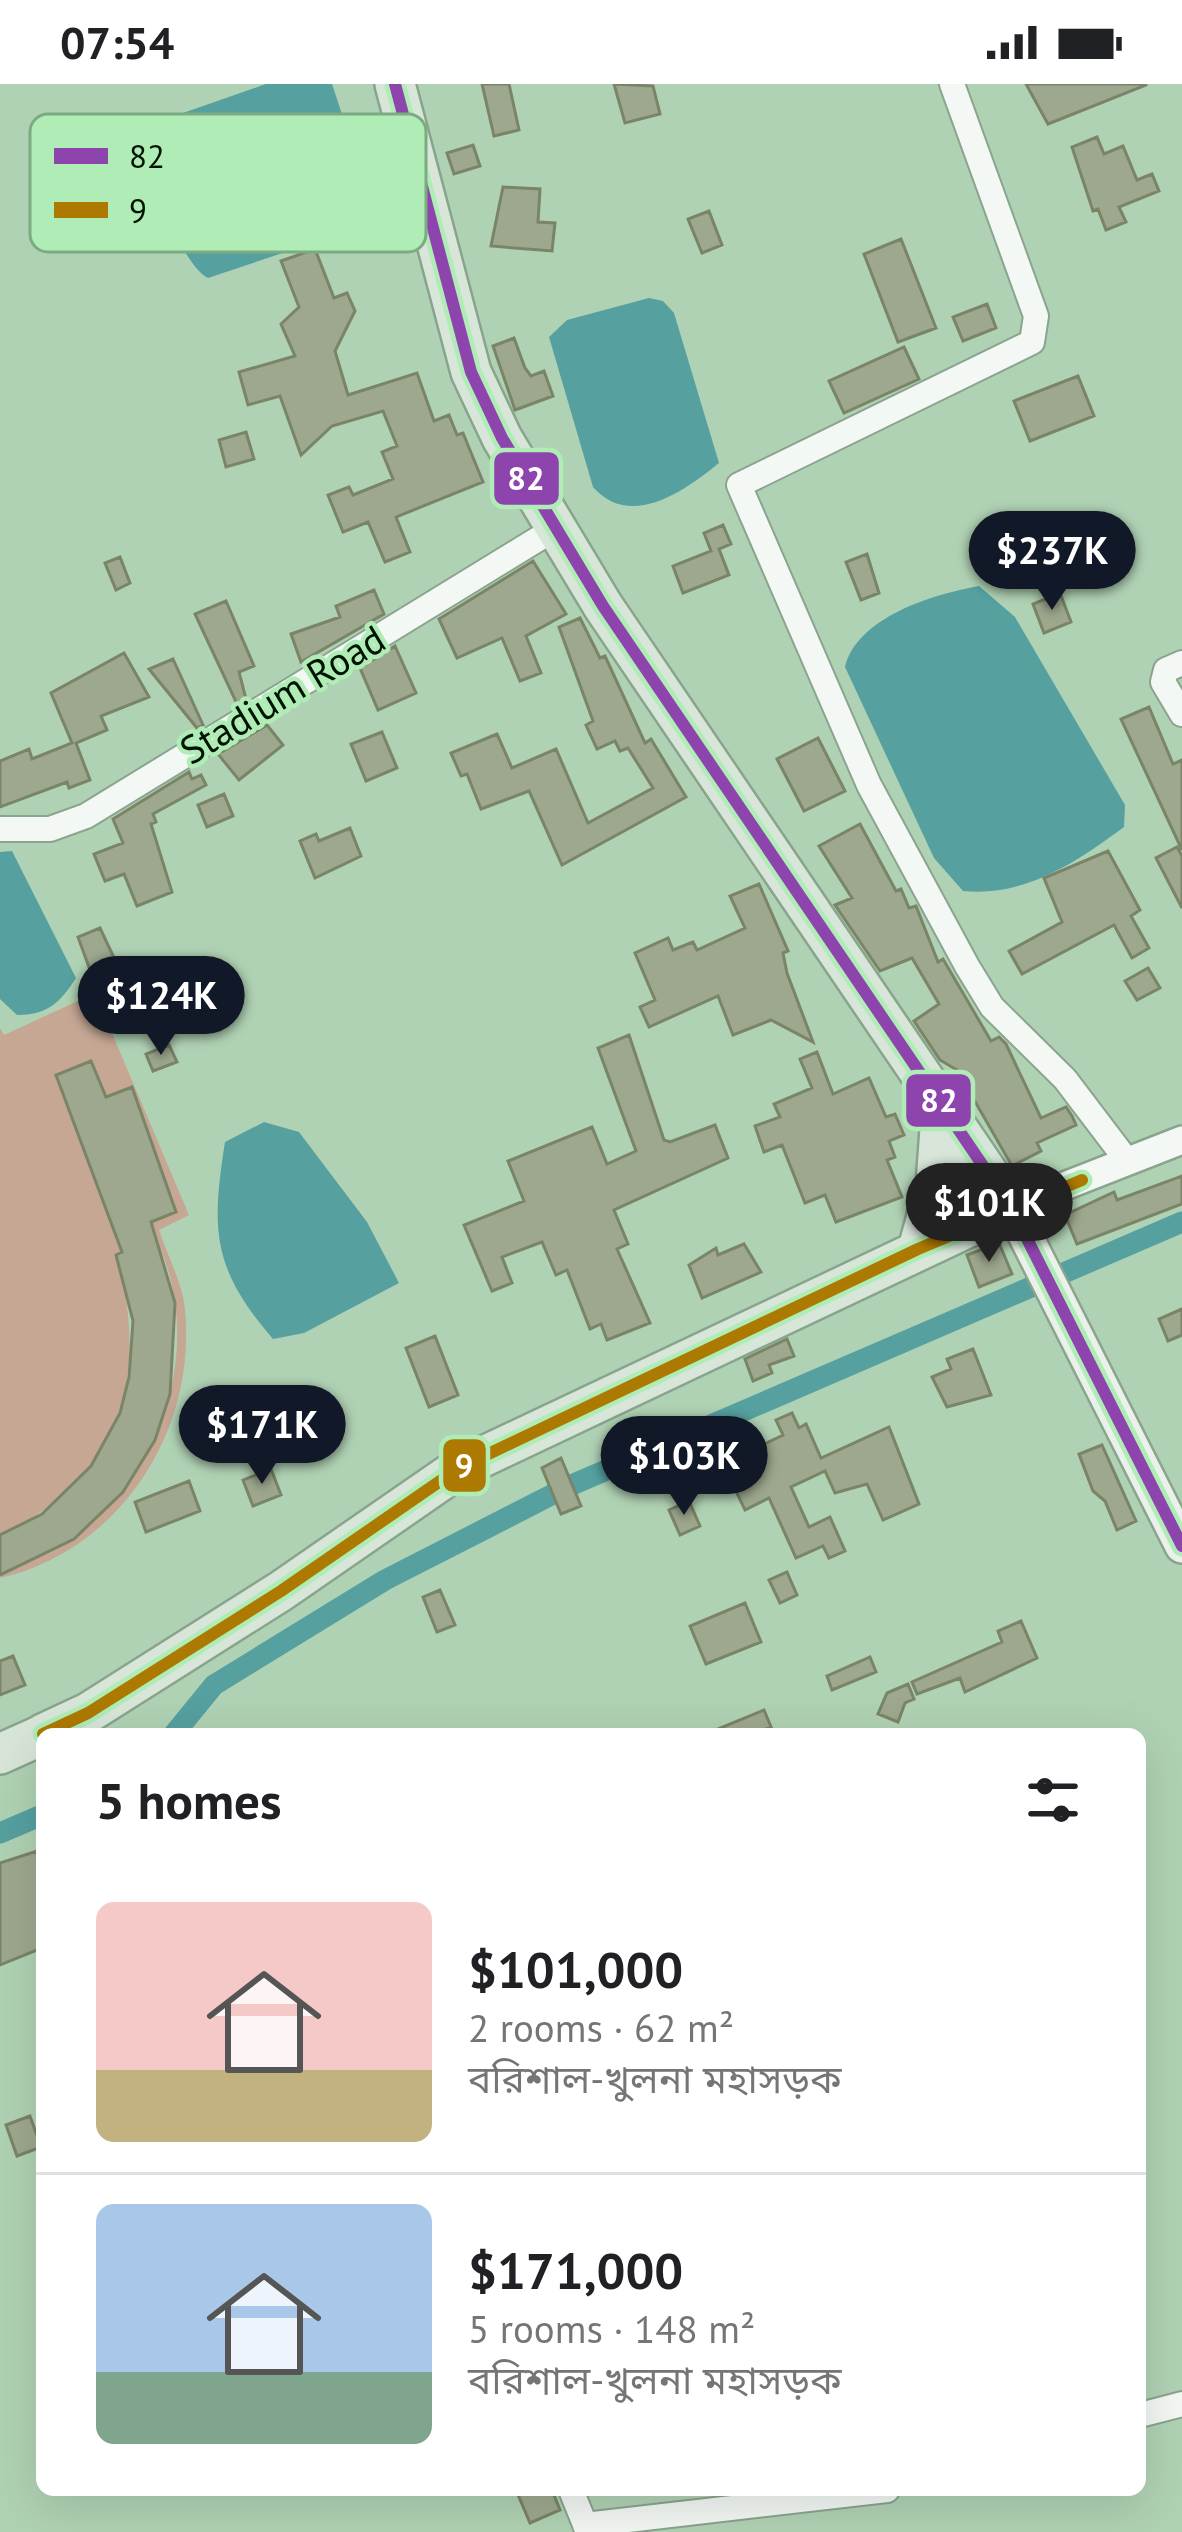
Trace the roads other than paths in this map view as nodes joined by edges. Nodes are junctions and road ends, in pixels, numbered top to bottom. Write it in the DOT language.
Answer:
graph roads {
  1 [pos="395,84"];
  2 [pos="952,84"];
  3 [pos="403,114"];
  4 [pos="426,201"];
  5 [pos="556,528"];
  6 [pos="1182,663"];
  7 [pos="1182,714"];
  8 [pos="0,829"];
  9 [pos="942,1102"];
  10 [pos="1182,1140"];
  11 [pos="1128,1162"];
  12 [pos="1011,1207"];
  13 [pos="918,1249"];
  14 [pos="1182,1546"];
  15 [pos="56,1728"];
  16 [pos="36,1737"];
  17 [pos="0,1754"];
  18 [pos="1182,2404"];
  19 [pos="1146,2413"];
  20 [pos="573,2496"];
  21 [pos="839,2496"];
  22 [pos="586,2528"];
  1 -- 3 [label="highway"];
  2 -- 11 [label="street"];
  4 -- 5 [label="highway"];
  5 -- 8 [label="street, Stadium Road"];
  5 -- 9 [label="highway"];
  6 -- 7 [label="street"];
  9 -- 12 [label="highway"];
  9 -- 13 [label="highway"];
  10 -- 11 [label="street"];
  11 -- 12 [label="street"];
  12 -- 13 [label="highway"];
  12 -- 14 [label="main road"];
  13 -- 15 [label="highway"];
  16 -- 17 [label="highway"];
  18 -- 19 [label="street"];
  20 -- 22 [label="street"];
  21 -- 22 [label="street"];
}
